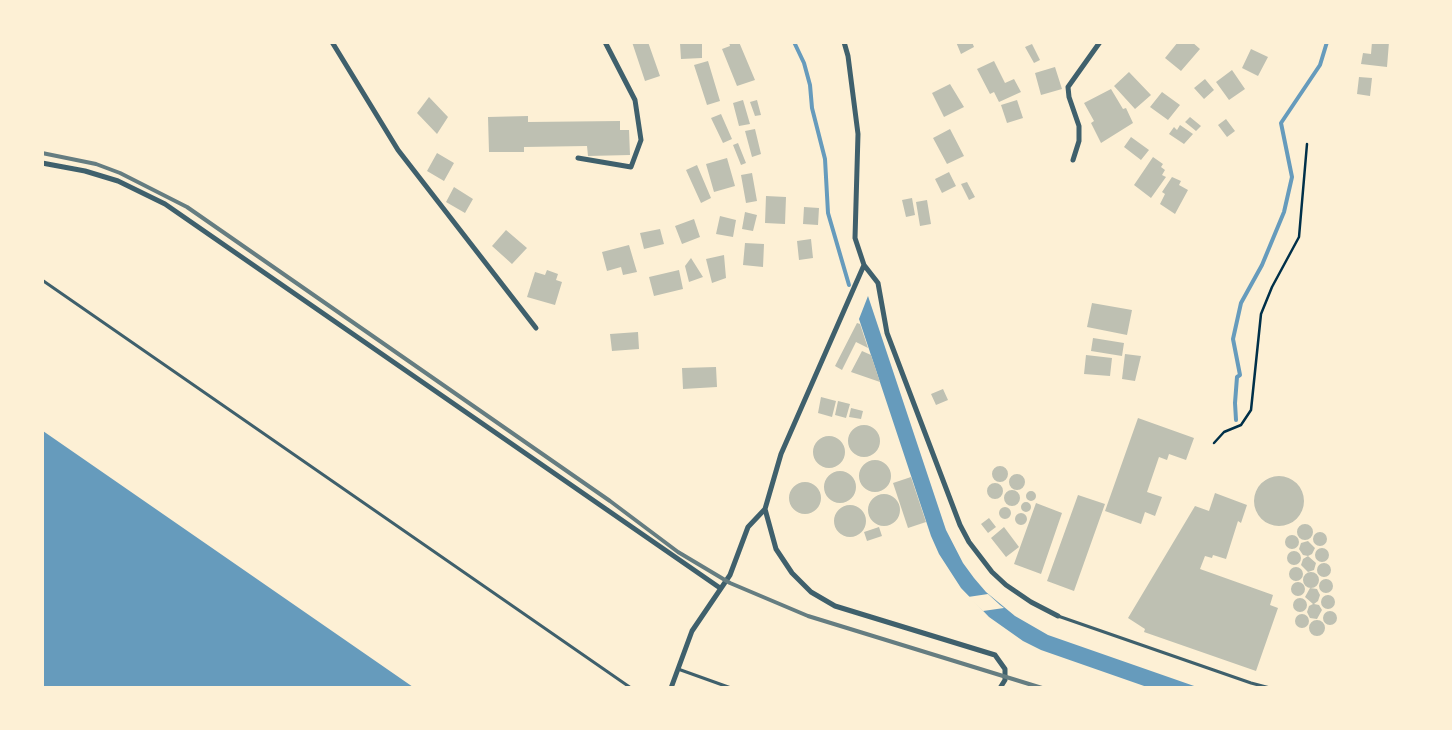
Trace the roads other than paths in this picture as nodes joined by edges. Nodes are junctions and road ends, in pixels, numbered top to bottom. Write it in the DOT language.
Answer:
graph roads {
  1 [pos="332,42"];
  2 [pos="605,42"];
  3 [pos="844,42"];
  4 [pos="1100,42"];
  5 [pos="578,158"];
  6 [pos="1074,160"];
  7 [pos="42,163"];
  8 [pos="864,265"];
  9 [pos="42,280"];
  10 [pos="536,328"];
  11 [pos="765,509"];
  12 [pos="720,588"];
  13 [pos="1058,616"];
  14 [pos="678,669"];
  15 [pos="631,688"];
  16 [pos="671,688"];
  17 [pos="731,688"];
  18 [pos="1000,688"];
  19 [pos="1270,688"];
  1 -- 10 [label="street"];
  2 -- 5 [label="street"];
  3 -- 8 [label="street"];
  4 -- 6 [label="street"];
  7 -- 12 [label="street"];
  8 -- 11 [label="street"];
  8 -- 13 [label="street"];
  9 -- 15 [label="lane"];
  11 -- 12 [label="street"];
  11 -- 18 [label="street"];
  12 -- 14 [label="street"];
  13 -- 19 [label="lane"];
  14 -- 16 [label="street"];
  14 -- 17 [label="lane"];
}
